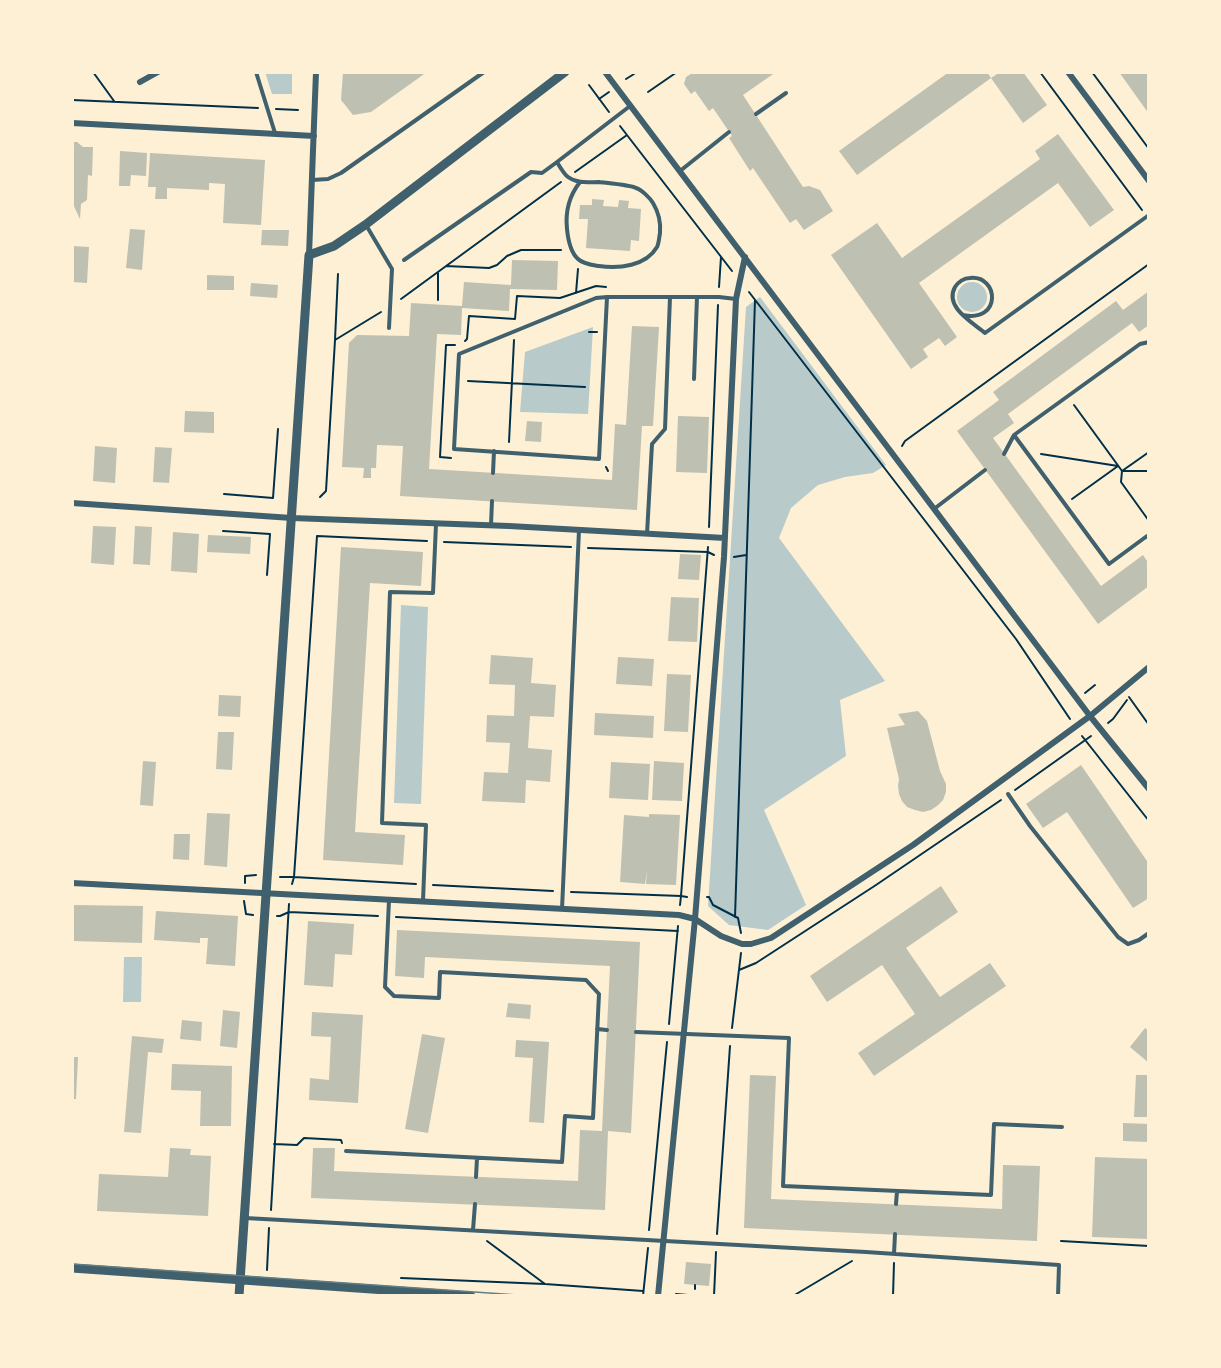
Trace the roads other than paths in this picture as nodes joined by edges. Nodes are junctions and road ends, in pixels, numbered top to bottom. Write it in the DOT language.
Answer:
graph roads {
  1 [pos="158,72"];
  2 [pos="256,72"];
  3 [pos="316,72"];
  4 [pos="484,72"];
  5 [pos="565,72"];
  6 [pos="605,72"];
  7 [pos="1068,72"];
  8 [pos="140,82"];
  9 [pos="786,93"];
  10 [pos="631,106"];
  11 [pos="756,114"];
  12 [pos="72,123"];
  13 [pos="729,132"];
  14 [pos="275,133"];
  15 [pos="314,136"];
  16 [pos="558,162"];
  17 [pos="680,171"];
  18 [pos="311,180"];
  19 [pos="1149,181"];
  20 [pos="580,182"];
  21 [pos="1148,216"];
  22 [pos="365,225"];
  23 [pos="309,255"];
  24 [pos="745,257"];
  25 [pos="404,260"];
  26 [pos="607,297"];
  27 [pos="670,297"];
  28 [pos="697,297"];
  29 [pos="736,299"];
  30 [pos="963,315"];
  31 [pos="389,328"];
  32 [pos="1149,342"];
  33 [pos="694,379"];
  34 [pos="1014,435"];
  35 [pos="494,451"];
  36 [pos="1004,454"];
  37 [pos="985,470"];
  38 [pos="493,473"];
  39 [pos="492,501"];
  40 [pos="72,503"];
  41 [pos="934,509"];
  42 [pos="292,518"];
  43 [pos="436,523"];
  44 [pos="491,525"];
  45 [pos="579,530"];
  46 [pos="647,534"];
  47 [pos="725,538"];
  48 [pos="1149,539"];
  49 [pos="1149,667"];
  50 [pos="1090,716"];
  51 [pos="1149,789"];
  52 [pos="1008,794"];
  53 [pos="72,882"];
  54 [pos="267,893"];
  55 [pos="389,899"];
  56 [pos="423,901"];
  57 [pos="562,909"];
  58 [pos="695,919"];
  59 [pos="1149,933"];
  60 [pos="597,1029"];
  61 [pos="607,1030"];
  62 [pos="636,1032"];
  63 [pos="685,1034"];
  64 [pos="1062,1127"];
  65 [pos="346,1151"];
  66 [pos="477,1158"];
  67 [pos="476,1177"];
  68 [pos="897,1191"];
  69 [pos="475,1204"];
  70 [pos="896,1204"];
  71 [pos="245,1218"];
  72 [pos="473,1231"];
  73 [pos="895,1234"];
  74 [pos="663,1241"];
  75 [pos="894,1254"];
  76 [pos="72,1268"];
  77 [pos="241,1280"];
  78 [pos="434,1295"];
  79 [pos="239,1296"];
  80 [pos="471,1296"];
  81 [pos="658,1296"];
  82 [pos="1058,1296"];
  1 -- 8 [label="street"];
  2 -- 14 [label="lane"];
  3 -- 15 [label="street"];
  4 -- 18 [label="lane"];
  5 -- 22 [label="street"];
  6 -- 10 [label="street"];
  7 -- 19 [label="street"];
  9 -- 11 [label="lane"];
  10 -- 16 [label="lane"];
  10 -- 17 [label="street"];
  12 -- 14 [label="street"];
  13 -- 17 [label="lane"];
  14 -- 15 [label="street"];
  15 -- 18 [label="street"];
  16 -- 20 [label="lane"];
  16 -- 25 [label="lane"];
  17 -- 24 [label="street"];
  18 -- 23 [label="street"];
  20 -- 20 [label="lane"];
  21 -- 30 [label="lane"];
  22 -- 23 [label="street"];
  22 -- 31 [label="lane"];
  23 -- 42 [label="street"];
  24 -- 29 [label="street"];
  24 -- 41 [label="street"];
  26 -- 27 [label="lane"];
  26 -- 35 [label="lane"];
  26 -- 35 [label="lane"];
  27 -- 28 [label="lane"];
  27 -- 46 [label="lane"];
  28 -- 29 [label="lane"];
  28 -- 33 [label="lane"];
  29 -- 47 [label="street"];
  30 -- 30 [label="lane"];
  32 -- 34 [label="lane"];
  34 -- 36 [label="lane"];
  34 -- 48 [label="lane"];
  35 -- 38 [label="lane"];
  37 -- 41 [label="lane"];
  39 -- 44 [label="lane"];
  40 -- 42 [label="street"];
  41 -- 50 [label="street"];
  42 -- 43 [label="street"];
  42 -- 54 [label="street"];
  43 -- 44 [label="street"];
  43 -- 56 [label="lane"];
  44 -- 45 [label="street"];
  45 -- 46 [label="street"];
  45 -- 57 [label="lane"];
  46 -- 47 [label="street"];
  47 -- 58 [label="street"];
  49 -- 50 [label="street"];
  50 -- 51 [label="street"];
  50 -- 58 [label="street"];
  52 -- 59 [label="lane"];
  53 -- 54 [label="street"];
  54 -- 55 [label="street"];
  54 -- 71 [label="street"];
  55 -- 56 [label="street"];
  55 -- 60 [label="lane"];
  56 -- 57 [label="street"];
  57 -- 58 [label="street"];
  58 -- 63 [label="street"];
  60 -- 61 [label="lane"];
  60 -- 66 [label="lane"];
  62 -- 63 [label="lane"];
  63 -- 68 [label="lane"];
  63 -- 74 [label="street"];
  64 -- 68 [label="lane"];
  65 -- 66 [label="lane"];
  66 -- 67 [label="lane"];
  68 -- 70 [label="lane"];
  69 -- 72 [label="lane"];
  71 -- 72 [label="lane"];
  71 -- 77 [label="street"];
  72 -- 74 [label="lane"];
  73 -- 75 [label="lane"];
  74 -- 75 [label="lane"];
  74 -- 81 [label="street"];
  75 -- 82 [label="lane"];
  76 -- 77 [label="street"];
  77 -- 78 [label="street"];
  77 -- 79 [label="street"];
  78 -- 80 [label="street"];
}
